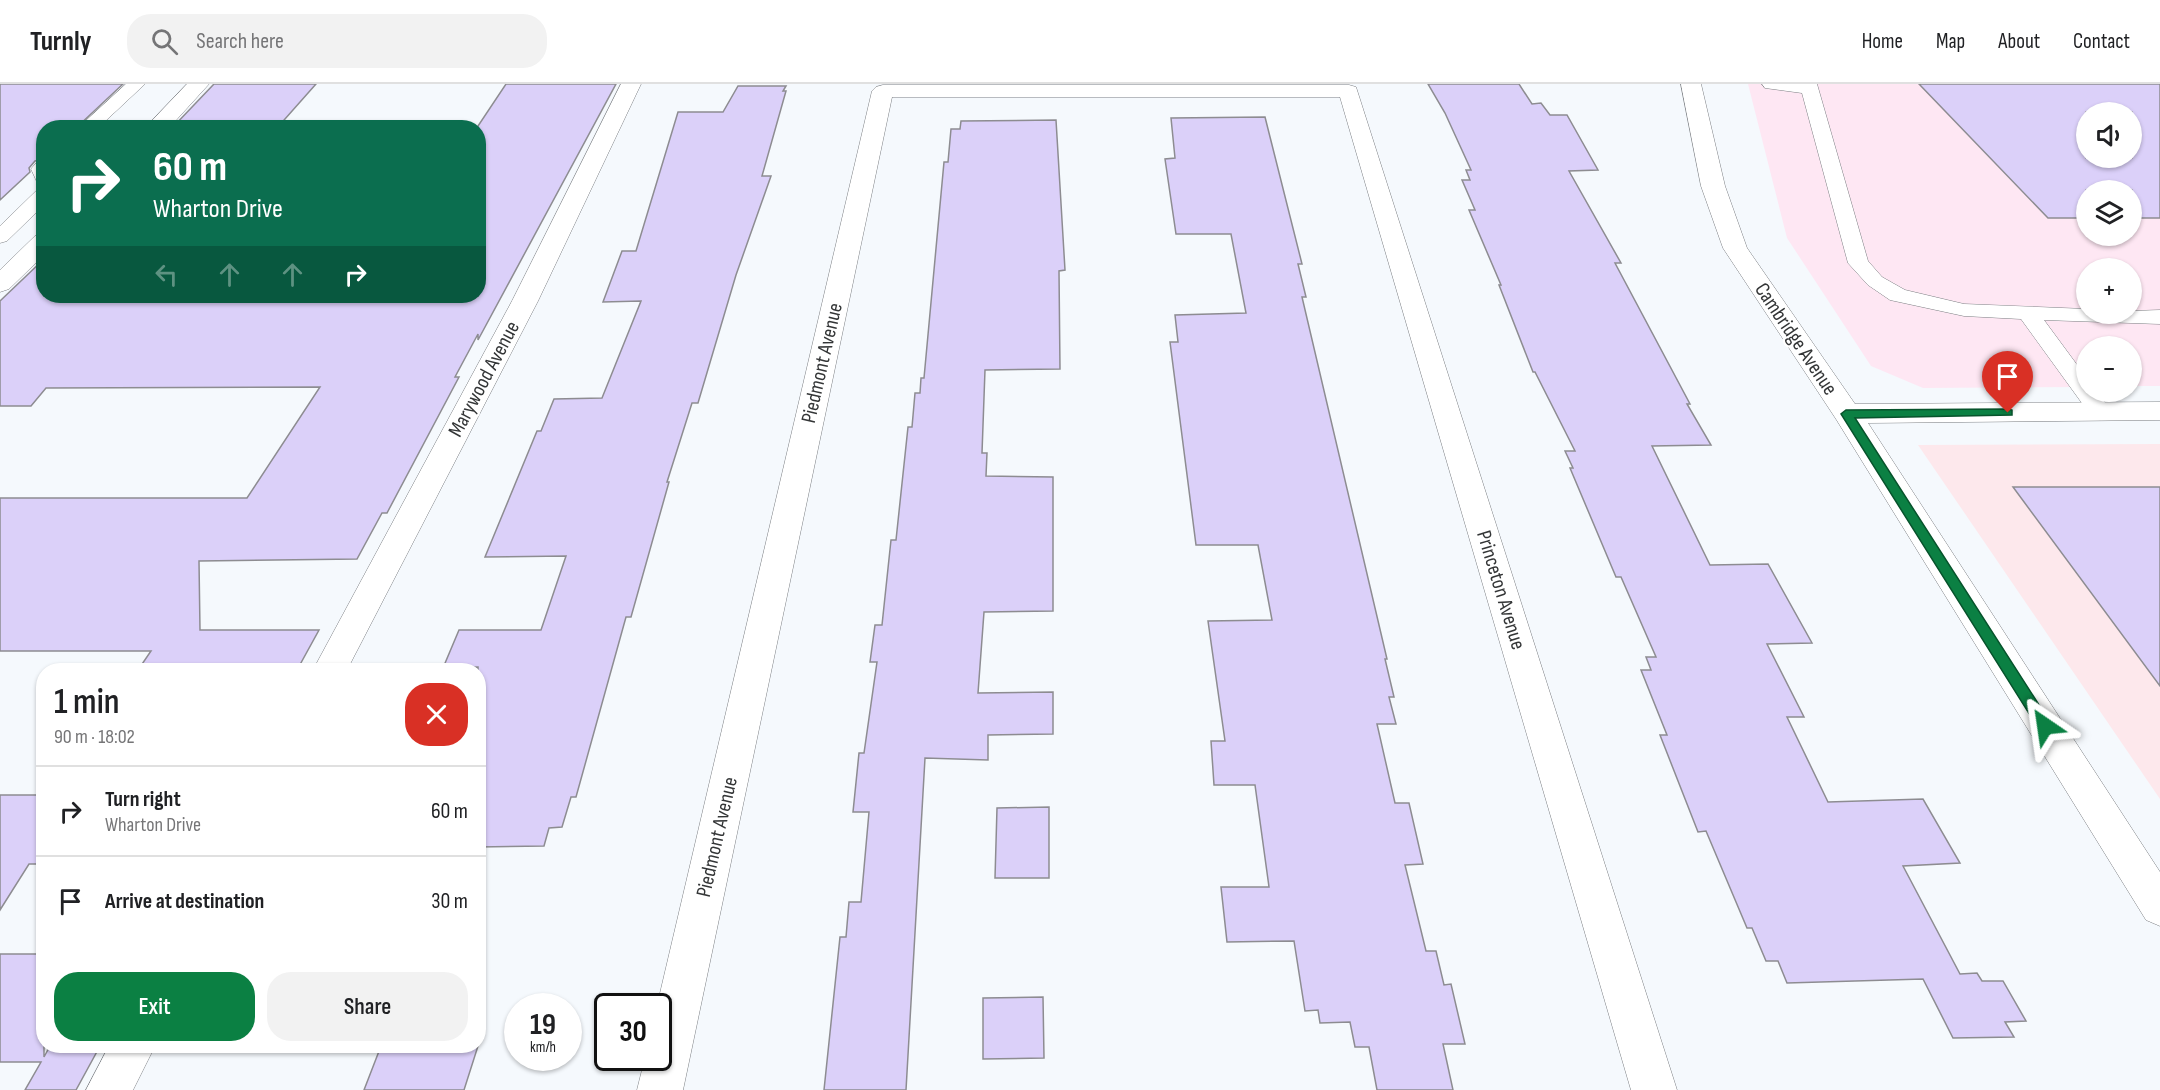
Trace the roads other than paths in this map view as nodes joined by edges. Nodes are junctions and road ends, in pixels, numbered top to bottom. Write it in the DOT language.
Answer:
graph roads {
  1 [pos="136,84"];
  2 [pos="199,84"];
  3 [pos="632,84"];
  4 [pos="1691,84"];
  5 [pos="1771,84"];
  6 [pos="1808,86"];
  7 [pos="1349,91"];
  8 [pos="96,120"];
  9 [pos="164,120"];
  10 [pos="36,202"];
  11 [pos="0,237"];
  12 [pos="36,249"];
  13 [pos="0,285"];
  14 [pos="2028,313"];
  15 [pos="2160,316"];
  16 [pos="2160,411"];
  17 [pos="2100,412"];
  18 [pos="1846,414"];
  19 [pos="334,663"];
  20 [pos="2159,904"];
  21 [pos="129,1053"];
  22 [pos="109,1090"];
  23 [pos="660,1090"];
  24 [pos="1654,1090"];
  1 -- 8 [label="lane"];
  2 -- 9 [label="street"];
  3 -- 19 [label="street, Marywood Avenue"];
  4 -- 18 [label="street, Cambridge Avenue"];
  5 -- 6 [label="lane"];
  6 -- 14 [label="lane"];
  7 -- 23 [label="street, Piedmont Avenue"];
  7 -- 24 [label="street, Princeton Avenue"];
  10 -- 11 [label="lane"];
  12 -- 13 [label="street"];
  14 -- 15 [label="lane"];
  14 -- 17 [label="lane"];
  16 -- 17 [label="street"];
  17 -- 18 [label="street"];
  18 -- 20 [label="street, Cambridge Avenue"];
  21 -- 22 [label="street"];
}
